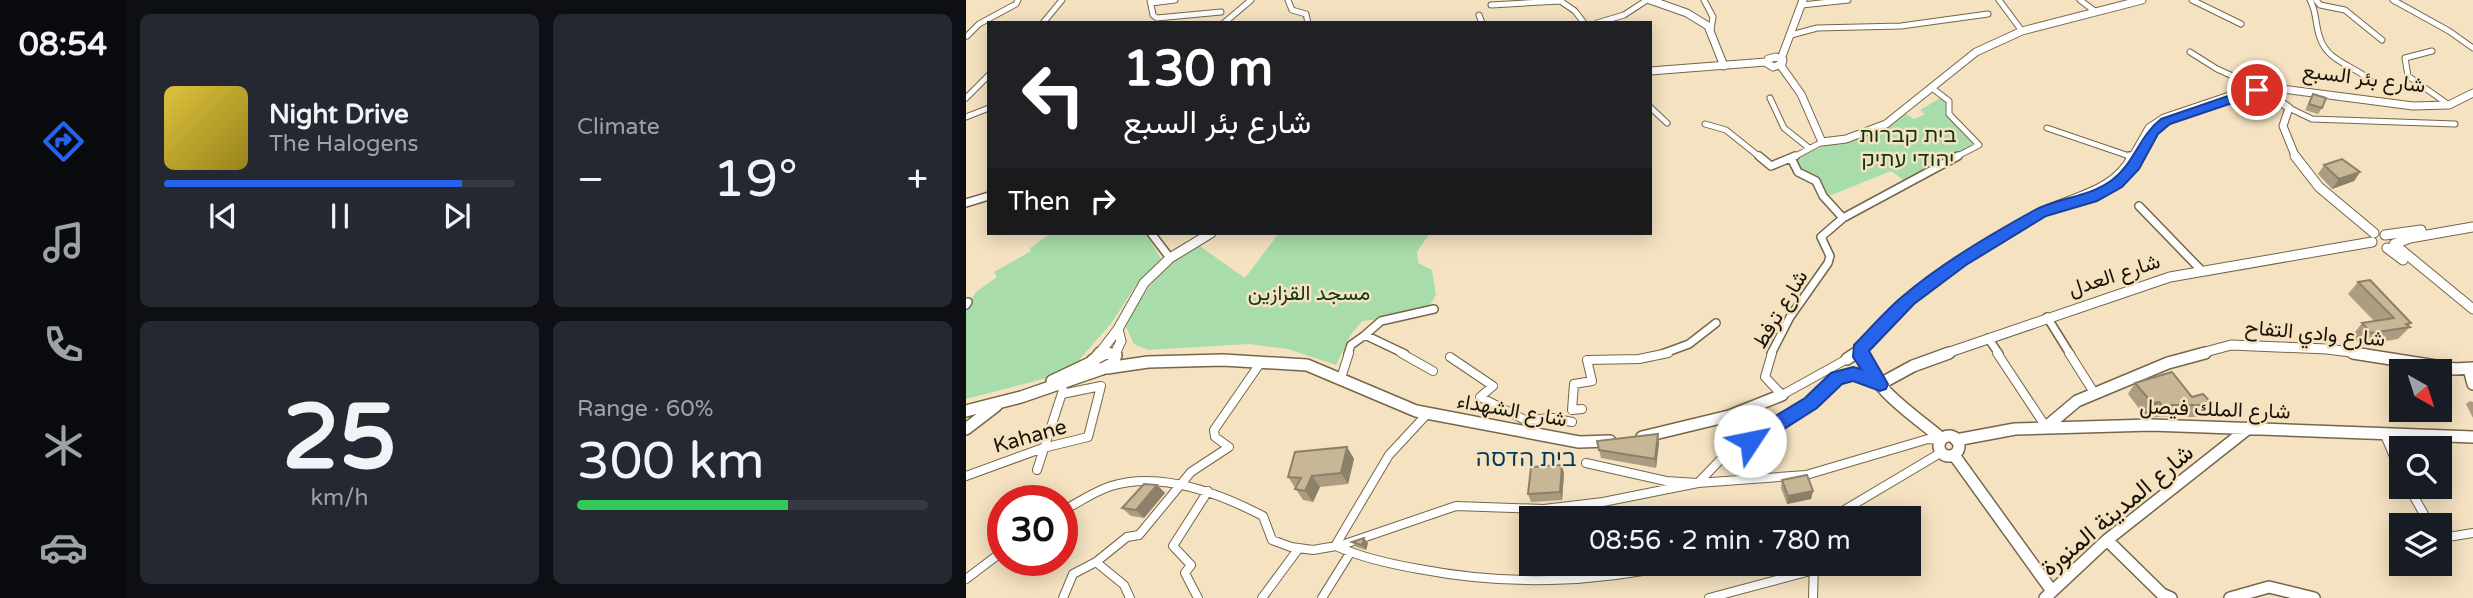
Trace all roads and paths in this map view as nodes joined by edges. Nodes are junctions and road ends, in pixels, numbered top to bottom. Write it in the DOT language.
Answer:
graph roads {
  1 [pos="1018,0"];
  2 [pos="1062,0"];
  3 [pos="1175,0"];
  4 [pos="1251,0"];
  5 [pos="1288,0"];
  6 [pos="1560,0"];
  7 [pos="1648,0"];
  8 [pos="1704,0"];
  9 [pos="1848,0"];
  10 [pos="1999,0"];
  11 [pos="2080,0"];
  12 [pos="2142,0"];
  13 [pos="2192,0"];
  14 [pos="2310,0"];
  15 [pos="2316,0"];
  16 [pos="2393,0"];
  17 [pos="1151,2"];
  18 [pos="1801,2"];
  19 [pos="1491,5"];
  20 [pos="1221,12"];
  21 [pos="2096,12"];
  22 [pos="1988,14"];
  23 [pos="1479,15"];
  24 [pos="1045,21"];
  25 [pos="1226,21"];
  26 [pos="1308,21"];
  27 [pos="1481,21"];
  28 [pos="1582,21"];
  29 [pos="1604,21"];
  30 [pos="2241,24"];
  31 [pos="1711,30"];
  32 [pos="2022,31"];
  33 [pos="1791,35"];
  34 [pos="967,36"];
  35 [pos="2382,40"];
  36 [pos="2473,48"];
  37 [pos="2432,51"];
  38 [pos="2190,52"];
  39 [pos="1775,62"];
  40 [pos="1724,66"];
  41 [pos="1652,71"];
  42 [pos="987,77"];
  43 [pos="2370,80"];
  44 [pos="1932,88"];
  45 [pos="2256,88"];
  46 [pos="2267,90"];
  47 [pos="2298,93"];
  48 [pos="2473,93"];
  49 [pos="966,98"];
  50 [pos="1770,98"];
  51 [pos="2473,100"];
  52 [pos="2449,105"];
  53 [pos="2287,106"];
  54 [pos="987,109"];
  55 [pos="1652,109"];
  56 [pos="966,117"];
  57 [pos="1667,123"];
  58 [pos="1705,124"];
  59 [pos="2455,124"];
  60 [pos="2047,128"];
  61 [pos="1822,142"];
  62 [pos="1810,148"];
  63 [pos="2135,158"];
  64 [pos="1791,159"];
  65 [pos="987,197"];
  66 [pos="966,203"];
  67 [pos="2139,206"];
  68 [pos="1843,218"];
  69 [pos="2473,221"];
  70 [pos="2473,227"];
  71 [pos="1153,235"];
  72 [pos="1208,235"];
  73 [pos="2385,235"];
  74 [pos="2373,238"];
  75 [pos="2391,246"];
  76 [pos="1170,258"];
  77 [pos="2201,270"];
  78 [pos="1434,309"];
  79 [pos="2473,309"];
  80 [pos="2473,316"];
  81 [pos="2048,317"];
  82 [pos="1716,323"];
  83 [pos="1118,329"];
  84 [pos="1365,335"];
  85 [pos="1988,338"];
  86 [pos="1860,350"];
  87 [pos="1116,355"];
  88 [pos="1450,357"];
  89 [pos="1847,359"];
  90 [pos="1261,361"];
  91 [pos="1148,362"];
  92 [pos="1099,364"];
  93 [pos="2471,369"];
  94 [pos="1433,371"];
  95 [pos="1341,378"];
  96 [pos="1880,384"];
  97 [pos="2473,384"];
  98 [pos="1064,389"];
  99 [pos="2095,394"];
  100 [pos="1782,395"];
  101 [pos="1002,402"];
  102 [pos="966,408"];
  103 [pos="1582,409"];
  104 [pos="1428,413"];
  105 [pos="1572,422"];
  106 [pos="2046,427"];
  107 [pos="2250,428"];
  108 [pos="966,429"];
  109 [pos="2383,433"];
  110 [pos="2473,437"];
  111 [pos="1940,439"];
  112 [pos="1956,440"];
  113 [pos="2389,446"];
  114 [pos="1043,448"];
  115 [pos="1948,454"];
  116 [pos="1586,463"];
  117 [pos="1037,470"];
  118 [pos="970,474"];
  119 [pos="1698,483"];
  120 [pos="1180,487"];
  121 [pos="1208,491"];
  122 [pos="1078,503"];
  123 [pos="1853,506"];
  124 [pos="2473,533"];
  125 [pos="2452,536"];
  126 [pos="2107,540"];
  127 [pos="1335,546"];
  128 [pos="1299,548"];
  129 [pos="1350,553"];
  130 [pos="1096,562"];
  131 [pos="987,563"];
  132 [pos="1627,576"];
  133 [pos="1784,576"];
  134 [pos="1814,576"];
  135 [pos="966,579"];
  136 [pos="2048,595"];
  137 [pos="1063,598"];
  138 [pos="1130,598"];
  139 [pos="1198,598"];
  140 [pos="1262,598"];
  141 [pos="1322,598"];
  142 [pos="1709,598"];
  143 [pos="1813,598"];
  144 [pos="2171,598"];
  145 [pos="2230,598"];
  146 [pos="2314,598"];
  1 -- 34 [label="street"];
  2 -- 24 [label="street"];
  3 -- 17 [label="street"];
  4 -- 25 [label="street"];
  5 -- 26 [label="street"];
  6 -- 19 [label="street"];
  6 -- 28 [label="street"];
  7 -- 29 [label="street"];
  7 -- 31 [label="street"];
  8 -- 31 [label="street"];
  9 -- 18 [label="street"];
  10 -- 32 [label="street"];
  11 -- 21 [label="street"];
  12 -- 21 [label="street"];
  13 -- 30 [label="street"];
  14 -- 43 [label="street"];
  15 -- 35 [label="street"];
  16 -- 36 [label="street"];
  17 -- 20 [label="street"];
  18 -- 33 [label="street"];
  18 -- 39 [label="street"];
  21 -- 32 [label="street"];
  22 -- 33 [label="street"];
  23 -- 27 [label="street"];
  31 -- 40 [label="street"];
  32 -- 44 [label="street"];
  33 -- 39 [label="street"];
  37 -- 52 [label="street"];
  38 -- 45 [label="street"];
  39 -- 40 [label="street"];
  39 -- 61 [label="street"];
  40 -- 41 [label="street"];
  42 -- 49 [label="street"];
  44 -- 61 [label="street"];
  44 -- 68 [label="street"];
  45 -- 46 [label="street, شارع بئر السبع"];
  45 -- 52 [label="street, شارع بئر السبع"];
  45 -- 53 [label="street"];
  45 -- 63 [label="street, شارع بئر السبع"];
  46 -- 47 [label="street, شارع بئر السبع"];
  46 -- 53 [label="street"];
  47 -- 51 [label="street, شارع بئر السبع"];
  47 -- 53 [label="street"];
  48 -- 52 [label="street, شارع بئر السبع"];
  50 -- 62 [label="street"];
  53 -- 59 [label="street"];
  53 -- 74 [label="street"];
  54 -- 56 [label="street"];
  55 -- 57 [label="street"];
  58 -- 64 [label="street"];
  60 -- 63 [label="street"];
  61 -- 62 [label="street"];
  62 -- 64 [label="street"];
  63 -- 86 [label="street, شارع بئر السبع"];
  64 -- 68 [label="street"];
  65 -- 66 [label="street"];
  67 -- 77 [label="street"];
  68 -- 100 [label="street, شارع ترفط"];
  69 -- 73 [label="street"];
  70 -- 75 [label="street"];
  71 -- 76 [label="street"];
  72 -- 76 [label="street"];
  73 -- 74 [label="street"];
  73 -- 75 [label="street"];
  74 -- 75 [label="street"];
  74 -- 77 [label="street, شارع العدل"];
  75 -- 79 [label="street"];
  75 -- 80 [label="street"];
  76 -- 83 [label="street"];
  77 -- 81 [label="street, شارع العدل"];
  78 -- 84 [label="street"];
  81 -- 85 [label="street, شارع العدل"];
  81 -- 99 [label="street"];
  82 -- 103 [label="street"];
  83 -- 87 [label="street"];
  83 -- 92 [label="street"];
  84 -- 94 [label="street"];
  84 -- 95 [label="street"];
  85 -- 96 [label="street, شارع العدل"];
  85 -- 106 [label="street"];
  86 -- 89 [label="street, شارع الشهداء"];
  86 -- 96 [label="street"];
  87 -- 91 [label="street"];
  87 -- 92 [label="street"];
  88 -- 105 [label="street"];
  89 -- 100 [label="street, شارع الشهداء"];
  90 -- 91 [label="street, شارع الشهداء"];
  90 -- 95 [label="street, شارع الشهداء"];
  90 -- 120 [label="street"];
  91 -- 92 [label="street"];
  92 -- 98 [label="street"];
  92 -- 102 [label="street"];
  93 -- 97 [label="street"];
  93 -- 99 [label="street, شارع وادي التفاح"];
  95 -- 104 [label="street, شارع الشهداء"];
  96 -- 111 [label="street"];
  96 -- 119 [label="street"];
  98 -- 101 [label="street"];
  98 -- 114 [label="street"];
  98 -- 114 [label="street, Kahane"];
  99 -- 106 [label="street, شارع وادي التفاح"];
  100 -- 104 [label="street, شارع الشهداء"];
  101 -- 102 [label="street"];
  101 -- 108 [label="street"];
  104 -- 127 [label="street"];
  106 -- 107 [label="street, شارع الملك فيصل"];
  106 -- 112 [label="street, شارع الملك فيصل"];
  107 -- 109 [label="street, شارع الملك فيصل"];
  107 -- 126 [label="street, شارع المدينة المنورة"];
  109 -- 110 [label="street, شارع الملك فيصل"];
  109 -- 113 [label="street"];
  111 -- 112 [label="street, شارع الملك فيصل"];
  111 -- 115 [label="street"];
  111 -- 119 [label="street"];
  112 -- 115 [label="street"];
  114 -- 117 [label="street"];
  114 -- 118 [label="street, Kahane"];
  115 -- 123 [label="street"];
  115 -- 136 [label="street"];
  116 -- 119 [label="street"];
  119 -- 127 [label="street"];
  120 -- 121 [label="street"];
  120 -- 122 [label="street"];
  120 -- 130 [label="street"];
  121 -- 128 [label="street"];
  121 -- 139 [label="street"];
  124 -- 125 [label="street"];
  126 -- 136 [label="street, شارع المدينة المنورة"];
  126 -- 144 [label="street"];
  127 -- 128 [label="street"];
  127 -- 129 [label="street"];
  128 -- 140 [label="street"];
  129 -- 132 [label="street"];
  129 -- 141 [label="street"];
  130 -- 137 [label="street"];
  130 -- 138 [label="street"];
  131 -- 135 [label="street"];
  133 -- 142 [label="street"];
  134 -- 143 [label="street"];
  145 -- 146 [label="street"];
}
